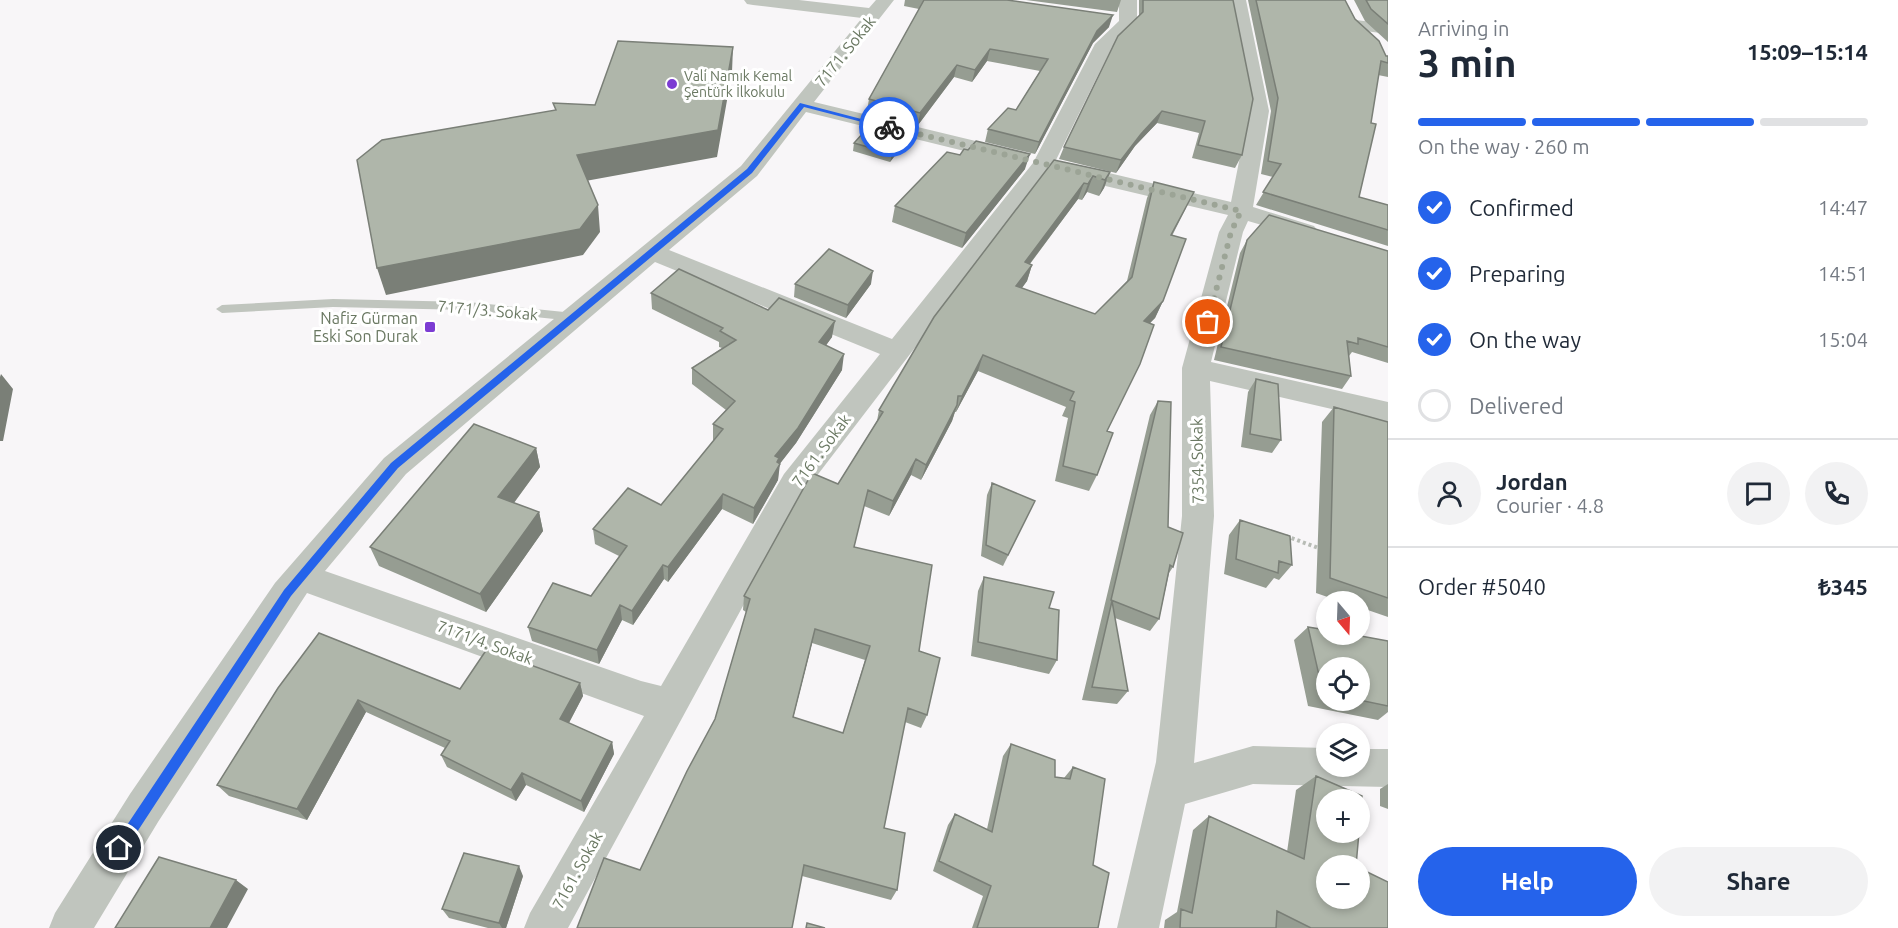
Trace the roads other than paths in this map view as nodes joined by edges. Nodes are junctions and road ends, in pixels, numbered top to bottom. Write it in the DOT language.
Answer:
graph roads {
  1 [pos="753,0"];
  2 [pos="1237,0"];
  3 [pos="880,7"];
  4 [pos="1347,8"];
  5 [pos="1121,14"];
  6 [pos="1356,25"];
  7 [pos="1388,29"];
  8 [pos="1382,50"];
  9 [pos="802,105"];
  10 [pos="1043,165"];
  11 [pos="1241,211"];
  12 [pos="1331,238"];
  13 [pos="653,252"];
  14 [pos="222,309"];
  15 [pos="574,317"];
  16 [pos="897,351"];
  17 [pos="1196,368"];
  18 [pos="1388,412"];
  19 [pos="301,577"];
  20 [pos="670,705"];
  21 [pos="1388,768"];
  22 [pos="1169,789"];
  23 [pos="70,928"];
  24 [pos="545,928"];
  25 [pos="1138,928"];
  1 -- 3 [label="street"];
  2 -- 11 [label="street, 7354. Sokak"];
  3 -- 9 [label="street, 7171. Sokak"];
  4 -- 6 [label="street"];
  5 -- 10 [label="street, 7161. Sokak"];
  6 -- 7 [label="street"];
  6 -- 8 [label="street"];
  9 -- 10 [label="street"];
  9 -- 13 [label="street, 7171. Sokak"];
  10 -- 11 [label="street"];
  10 -- 16 [label="street, 7161. Sokak"];
  11 -- 12 [label="street"];
  11 -- 17 [label="street, 7354. Sokak"];
  13 -- 15 [label="street, 7171. Sokak"];
  13 -- 16 [label="street"];
  14 -- 15 [label="lane, 7171/3. Sokak"];
  15 -- 19 [label="street, 7171. Sokak"];
  16 -- 20 [label="street, 7161. Sokak"];
  17 -- 18 [label="street"];
  17 -- 22 [label="street, 7354. Sokak"];
  19 -- 20 [label="street, 7171/4. Sokak"];
  19 -- 23 [label="street, 7171. Sokak"];
  20 -- 24 [label="street, 7161. Sokak"];
  21 -- 22 [label="street"];
  22 -- 25 [label="street, 7354. Sokak"];
}
